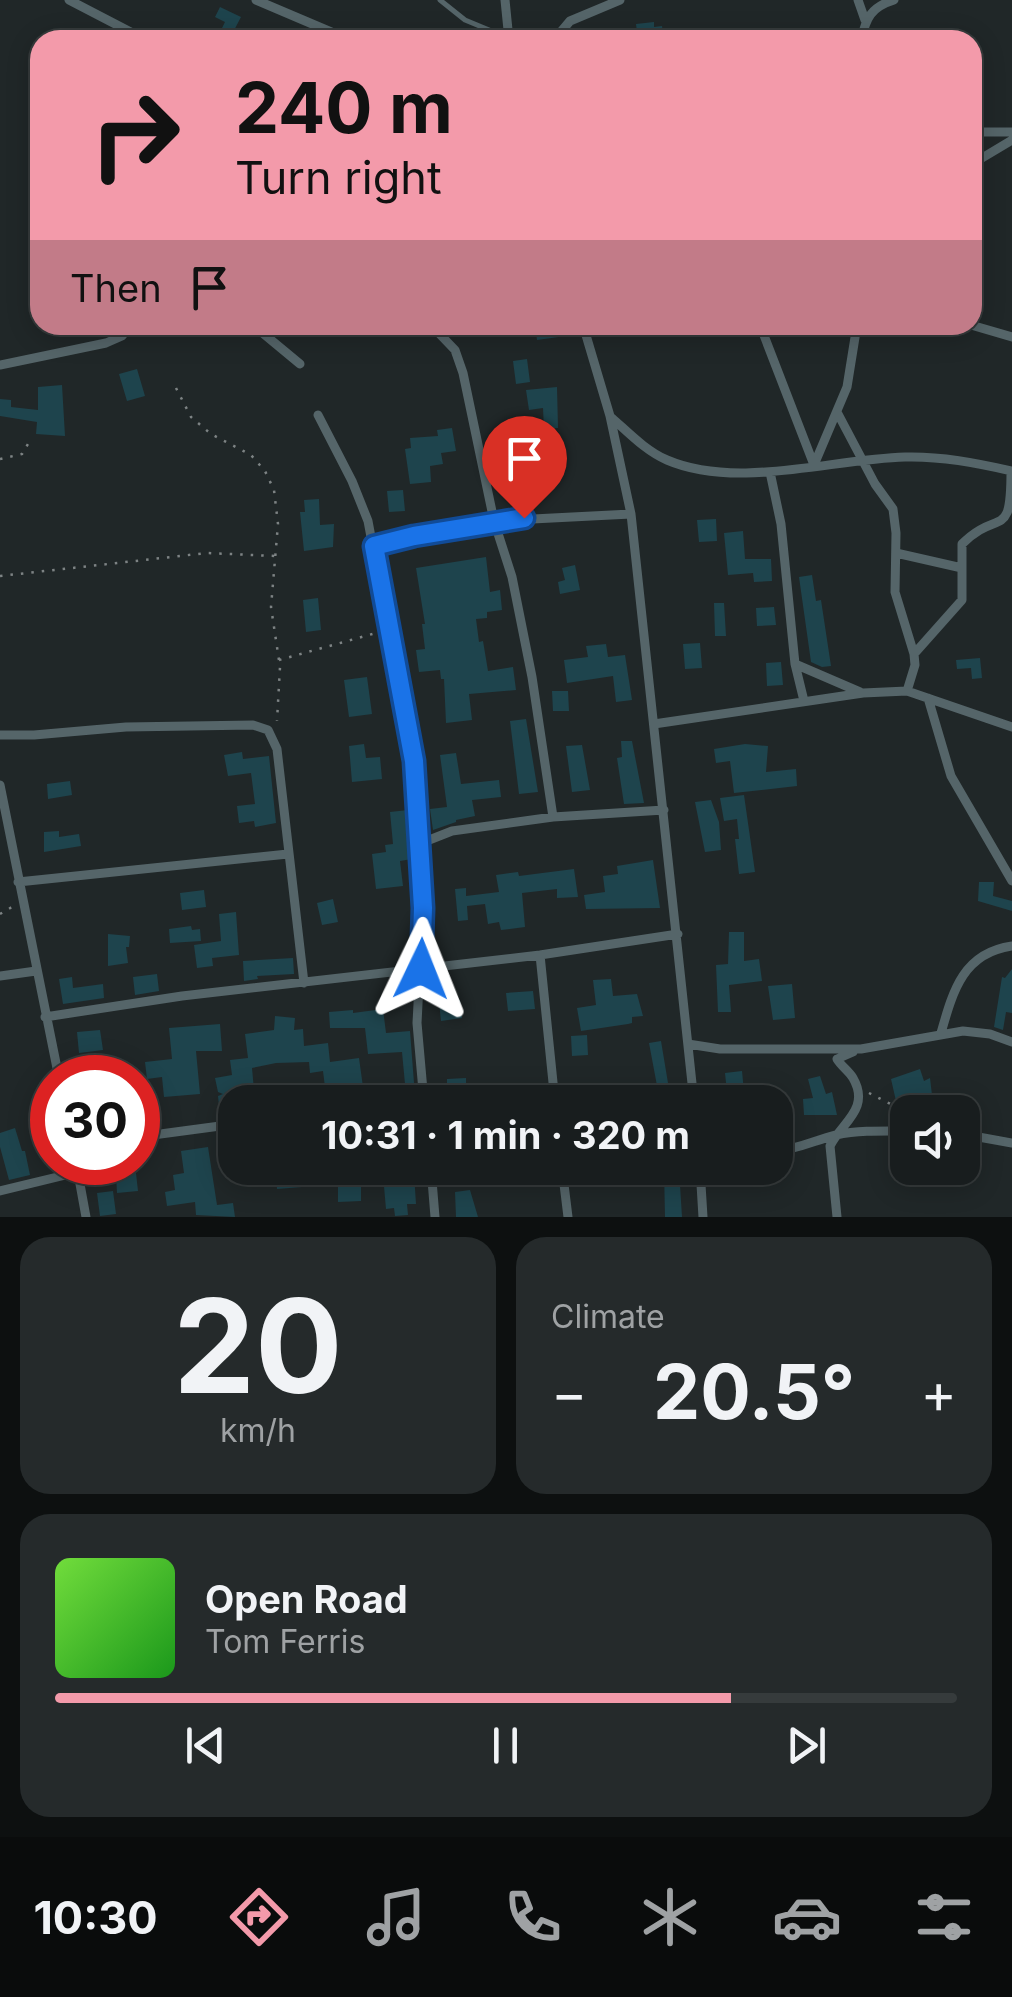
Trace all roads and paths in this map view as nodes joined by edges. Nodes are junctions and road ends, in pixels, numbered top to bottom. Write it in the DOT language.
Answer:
graph roads {
  1 [pos="69,0"];
  2 [pos="256,0"];
  3 [pos="440,0"];
  4 [pos="505,0"];
  5 [pos="620,0"];
  6 [pos="858,0"];
  7 [pos="894,0"];
  8 [pos="866,20"];
  9 [pos="127,30"];
  10 [pos="326,30"];
  11 [pos="488,30"];
  12 [pos="508,30"];
  13 [pos="562,30"];
  14 [pos="864,30"];
  15 [pos="982,132"];
  16 [pos="1012,132"];
  17 [pos="1012,140"];
  18 [pos="982,158"];
  19 [pos="982,328"];
  20 [pos="123,335"];
  21 [pos="264,335"];
  22 [pos="442,335"];
  23 [pos="586,335"];
  24 [pos="764,335"];
  25 [pos="855,335"];
  26 [pos="1012,338"];
  27 [pos="300,364"];
  28 [pos="0,365"];
  29 [pos="176,388"];
  30 [pos="837,412"];
  31 [pos="318,415"];
  32 [pos="610,416"];
  33 [pos="28,444"];
  34 [pos="0,459"];
  35 [pos="865,459"];
  36 [pos="814,465"];
  37 [pos="1011,471"];
  38 [pos="770,472"];
  39 [pos="631,514"];
  40 [pos="494,521"];
  41 [pos="374,546"];
  42 [pos="896,553"];
  43 [pos="276,556"];
  44 [pos="962,568"];
  45 [pos="0,576"];
  46 [pos="387,629"];
  47 [pos="914,654"];
  48 [pos="278,660"];
  49 [pos="794,664"];
  50 [pos="907,691"];
  51 [pos="862,693"];
  52 [pos="928,698"];
  53 [pos="804,701"];
  54 [pos="654,724"];
  55 [pos="1012,727"];
  56 [pos="0,735"];
  57 [pos="272,736"];
  58 [pos="0,785"];
  59 [pos="664,810"];
  60 [pos="553,817"];
  61 [pos="419,844"];
  62 [pos="288,854"];
  63 [pos="1012,881"];
  64 [pos="18,882"];
  65 [pos="22,901"];
  66 [pos="0,914"];
  67 [pos="678,934"];
  68 [pos="1012,946"];
  69 [pos="540,955"];
  70 [pos="421,969"];
  71 [pos="36,972"];
  72 [pos="0,976"];
  73 [pos="304,983"];
  74 [pos="45,1017"];
  75 [pos="941,1033"];
  76 [pos="1012,1042"];
  77 [pos="688,1044"];
  78 [pos="860,1049"];
  79 [pos="54,1055"];
  80 [pos="855,1081"];
  81 [pos="423,1085"];
  82 [pos="553,1085"];
  83 [pos="692,1085"];
  84 [pos="890,1105"];
  85 [pos="218,1126"];
  86 [pos="890,1131"];
  87 [pos="160,1134"];
  88 [pos="835,1136"];
  89 [pos="980,1138"];
  90 [pos="1012,1144"];
  91 [pos="793,1148"];
  92 [pos="30,1182"];
  93 [pos="80,1185"];
  94 [pos="432,1185"];
  95 [pos="564,1185"];
  96 [pos="701,1185"];
  97 [pos="0,1191"];
  98 [pos="86,1217"];
  99 [pos="435,1217"];
  100 [pos="568,1217"];
  101 [pos="703,1217"];
  102 [pos="837,1217"];
  1 -- 9 [label="street"];
  2 -- 10 [label="street"];
  3 -- 11 [label="lane"];
  4 -- 12 [label="street"];
  5 -- 13 [label="street"];
  6 -- 8 [label="street"];
  7 -- 8 [label="street"];
  8 -- 14 [label="street"];
  15 -- 16 [label="street"];
  17 -- 18 [label="street"];
  19 -- 26 [label="street"];
  20 -- 28 [label="street"];
  21 -- 27 [label="street"];
  22 -- 40 [label="street"];
  23 -- 32 [label="street"];
  24 -- 36 [label="street"];
  25 -- 30 [label="street"];
  29 -- 43 [label="path"];
  30 -- 35 [label="street"];
  30 -- 36 [label="street"];
  31 -- 41 [label="street"];
  32 -- 38 [label="street"];
  32 -- 39 [label="street"];
  33 -- 34 [label="path"];
  35 -- 36 [label="street"];
  35 -- 37 [label="street"];
  35 -- 42 [label="street"];
  36 -- 38 [label="street"];
  37 -- 44 [label="street"];
  38 -- 49 [label="street"];
  39 -- 40 [label="street"];
  39 -- 54 [label="street"];
  40 -- 41 [label="street"];
  40 -- 60 [label="street"];
  41 -- 46 [label="street"];
  42 -- 44 [label="street"];
  42 -- 47 [label="street"];
  43 -- 45 [label="path"];
  43 -- 48 [label="path"];
  44 -- 47 [label="street"];
  46 -- 48 [label="path"];
  46 -- 61 [label="street"];
  47 -- 50 [label="street"];
  48 -- 57 [label="path"];
  49 -- 51 [label="street"];
  49 -- 53 [label="street"];
  50 -- 51 [label="street"];
  50 -- 52 [label="street"];
  51 -- 53 [label="street"];
  52 -- 55 [label="street"];
  52 -- 63 [label="street"];
  53 -- 54 [label="street"];
  54 -- 59 [label="street"];
  56 -- 57 [label="street"];
  57 -- 62 [label="street"];
  58 -- 64 [label="street"];
  59 -- 60 [label="street"];
  59 -- 67 [label="street"];
  60 -- 61 [label="street"];
  61 -- 70 [label="street"];
  62 -- 64 [label="street"];
  62 -- 73 [label="street"];
  64 -- 65 [label="street"];
  65 -- 66 [label="path"];
  65 -- 71 [label="street"];
  67 -- 69 [label="street"];
  67 -- 77 [label="street"];
  68 -- 75 [label="street"];
  69 -- 70 [label="street"];
  69 -- 82 [label="street"];
  70 -- 73 [label="street"];
  70 -- 81 [label="street"];
  71 -- 72 [label="street"];
  71 -- 74 [label="street"];
  73 -- 74 [label="street"];
  74 -- 79 [label="street"];
  75 -- 76 [label="street"];
  75 -- 78 [label="street"];
  77 -- 78 [label="street"];
  77 -- 83 [label="street"];
  78 -- 80 [label="street"];
  80 -- 84 [label="path"];
  80 -- 88 [label="street"];
  85 -- 87 [label="street"];
  86 -- 88 [label="street"];
  88 -- 91 [label="street"];
  88 -- 102 [label="street"];
  89 -- 90 [label="street"];
  92 -- 97 [label="street"];
  93 -- 98 [label="street"];
  94 -- 99 [label="street"];
  95 -- 100 [label="street"];
  96 -- 101 [label="street"];
}
